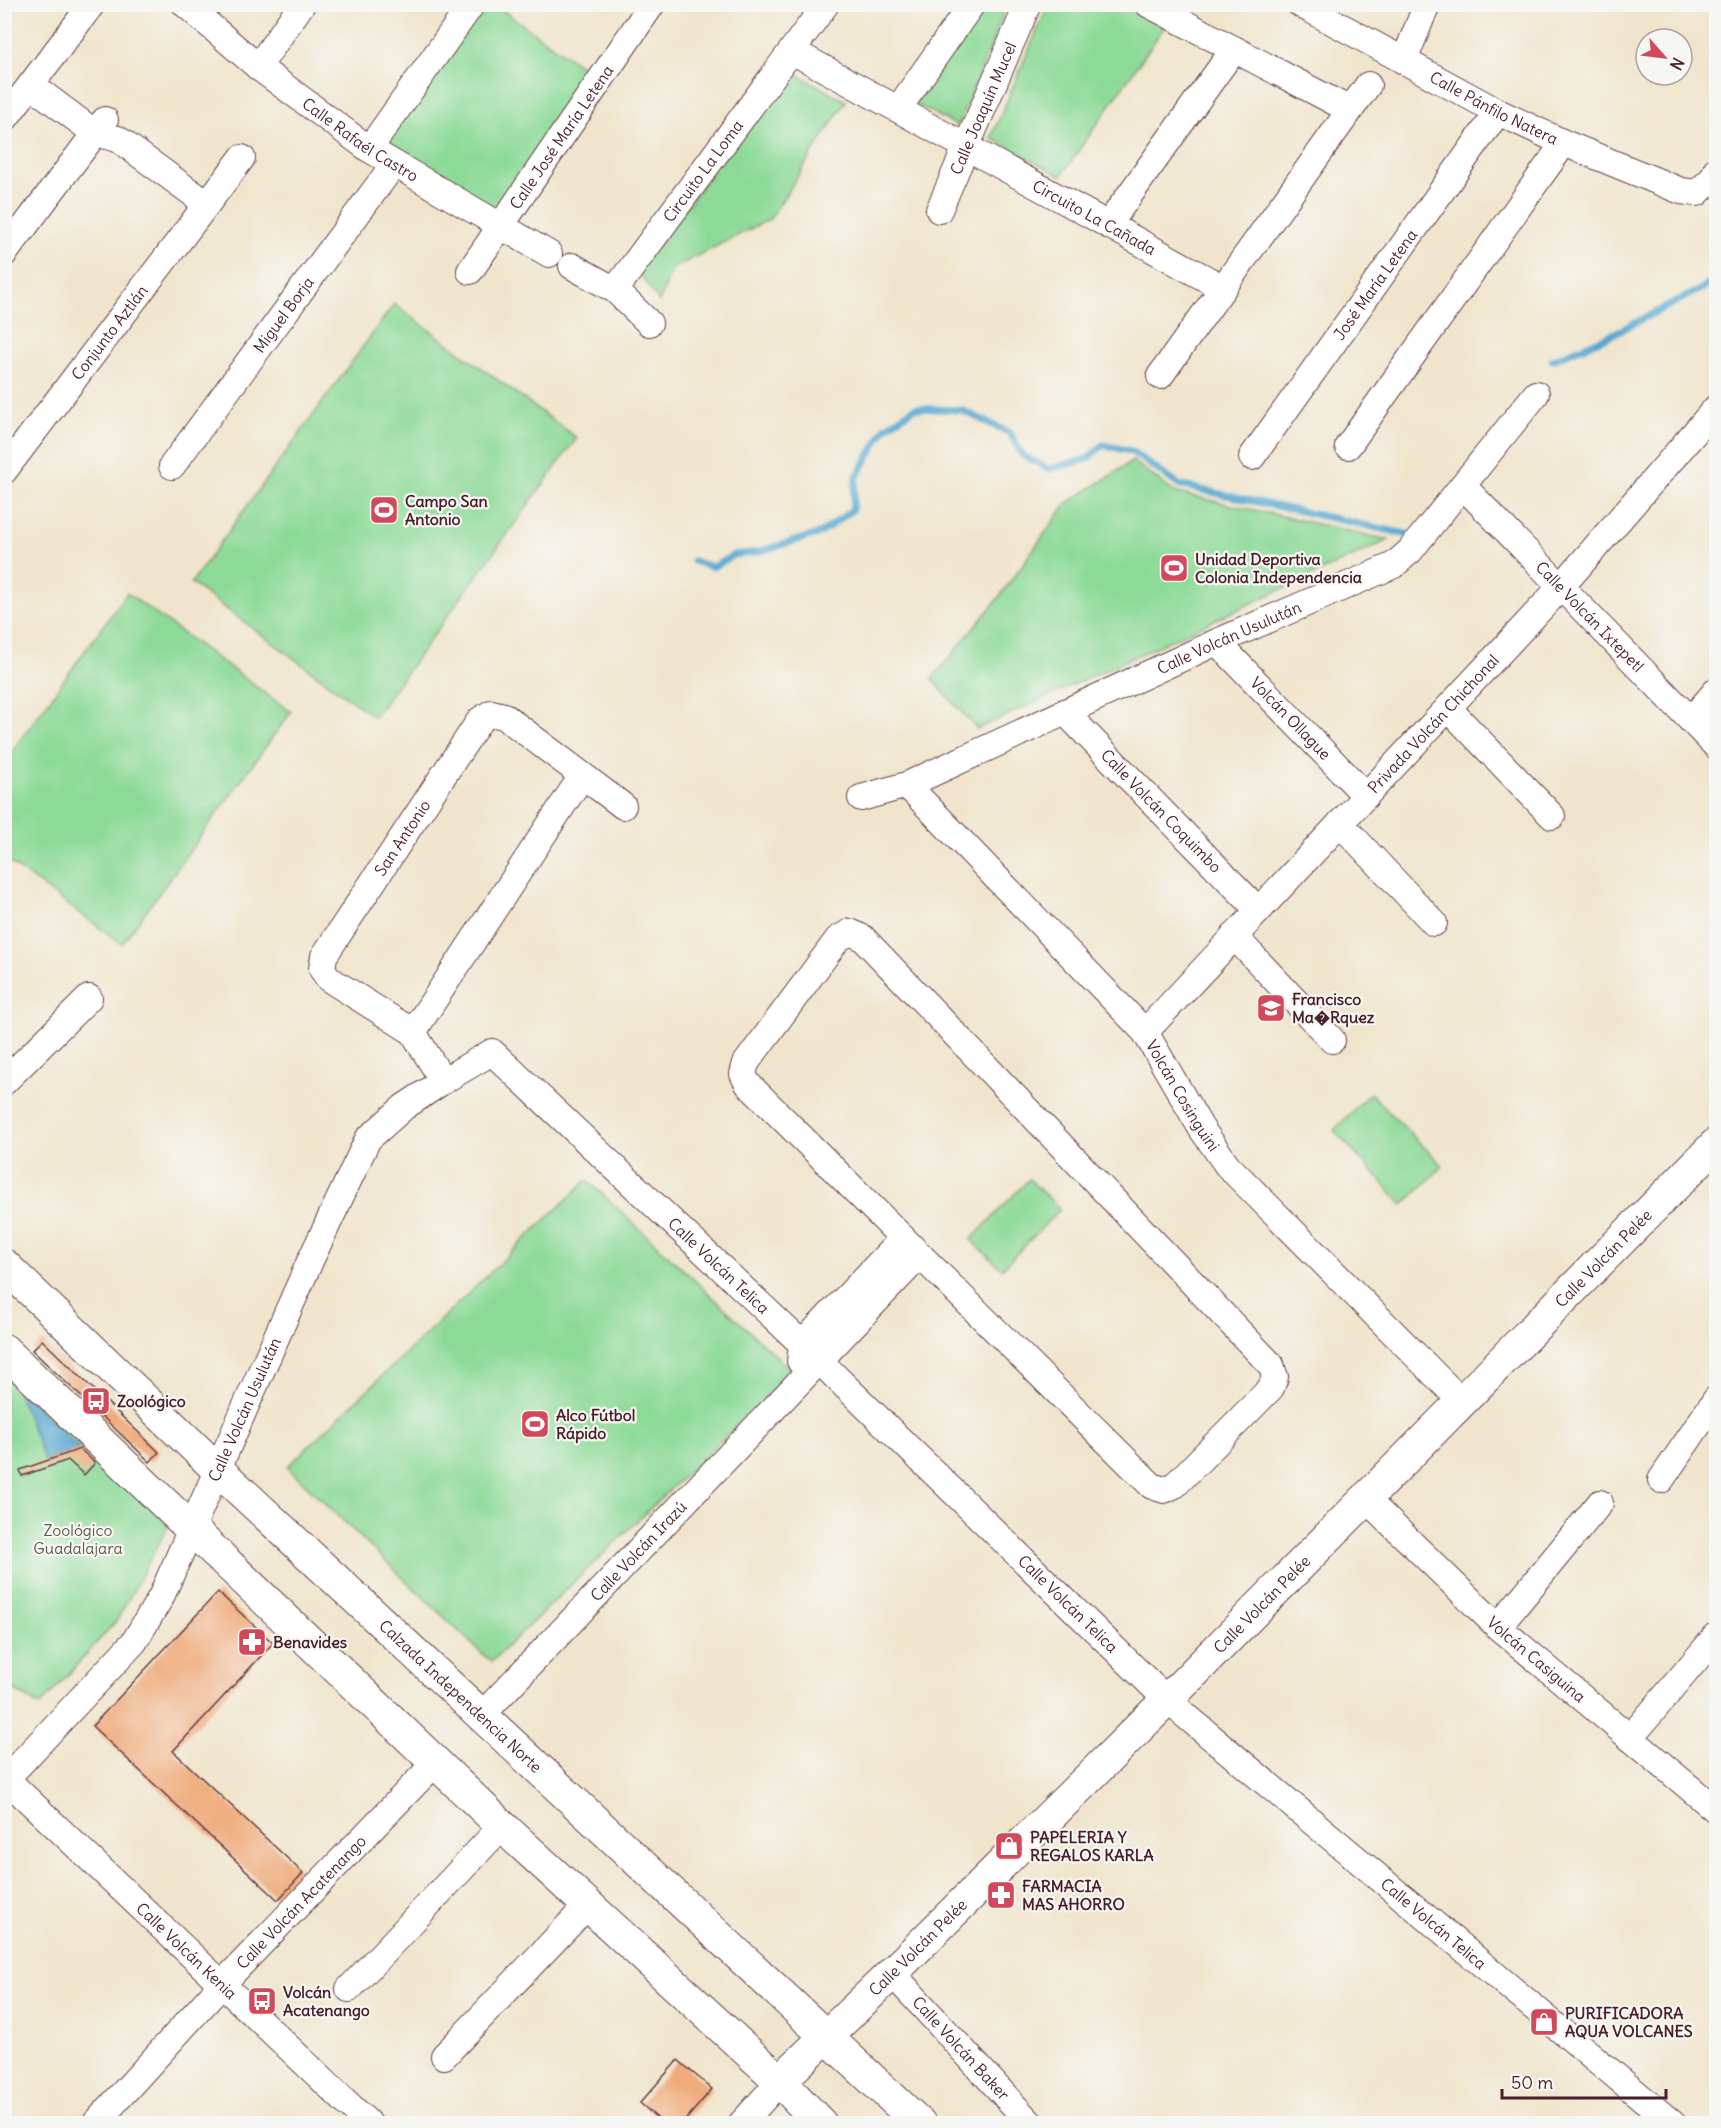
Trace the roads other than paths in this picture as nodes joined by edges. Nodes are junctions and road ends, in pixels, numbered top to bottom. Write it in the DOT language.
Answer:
graph roads {
  1 [pos="92,4"];
  2 [pos="185,4"];
  3 [pos="302,4"];
  4 [pos="472,4"];
  5 [pos="652,4"];
  6 [pos="826,4"];
  7 [pos="972,4"];
  8 [pos="1028,4"];
  9 [pos="1148,4"];
  10 [pos="1300,4"];
  11 [pos="1427,4"];
  12 [pos="1234,49"];
  13 [pos="792,51"];
  14 [pos="1404,61"];
  15 [pos="258,67"];
  16 [pos="37,77"];
  17 [pos="1368,85"];
  18 [pos="898,109"];
  19 [pos="1350,110"];
  20 [pos="1498,112"];
  21 [pos="4,120"];
  22 [pos="107,131"];
  23 [pos="1564,143"];
  24 [pos="967,147"];
  25 [pos="369,149"];
  26 [pos="242,158"];
  27 [pos="393,164"];
  28 [pos="1716,170"];
  29 [pos="207,204"];
  30 [pos="939,210"];
  31 [pos="501,225"];
  32 [pos="1108,225"];
  33 [pos="4,254"];
  34 [pos="549,254"];
  35 [pos="572,266"];
  36 [pos="470,271"];
  37 [pos="1223,288"];
  38 [pos="615,290"];
  39 [pos="649,323"];
  40 [pos="1160,376"];
  41 [pos="1536,394"];
  42 [pos="1716,410"];
  43 [pos="1348,446"];
  44 [pos="1252,457"];
  45 [pos="7,462"];
  46 [pos="172,466"];
  47 [pos="1463,486"];
  48 [pos="1561,587"];
  49 [pos="1217,642"];
  50 [pos="1716,691"];
  51 [pos="1448,708"];
  52 [pos="1065,712"];
  53 [pos="1691,720"];
  54 [pos="1716,746"];
  55 [pos="582,776"];
  56 [pos="907,785"];
  57 [pos="1366,796"];
  58 [pos="861,798"];
  59 [pos="623,806"];
  60 [pos="1551,816"];
  61 [pos="1340,823"];
  62 [pos="1258,910"];
  63 [pos="1434,922"];
  64 [pos="1234,936"];
  65 [pos="89,998"];
  66 [pos="413,1032"];
  67 [pos="1145,1032"];
  68 [pos="1332,1040"];
  69 [pos="492,1052"];
  70 [pos="442,1081"];
  71 [pos="4,1082"];
  72 [pos="1716,1144"];
  73 [pos="911,1247"];
  74 [pos="879,1262"];
  75 [pos="4,1265"];
  76 [pos="897,1280"];
  77 [pos="4,1350"];
  78 [pos="811,1353"];
  79 [pos="1716,1399"];
  80 [pos="1462,1403"];
  81 [pos="217,1469"];
  82 [pos="1661,1480"];
  83 [pos="1366,1499"];
  84 [pos="1600,1503"];
  85 [pos="191,1530"];
  86 [pos="1498,1627"];
  87 [pos="1716,1636"];
  88 [pos="1167,1700"];
  89 [pos="481,1716"];
  90 [pos="1630,1738"];
  91 [pos="436,1762"];
  92 [pos="5,1779"];
  93 [pos="1716,1810"];
  94 [pos="502,1826"];
  95 [pos="587,1906"];
  96 [pos="892,1973"];
  97 [pos="222,1984"];
  98 [pos="349,1989"];
  99 [pos="828,2036"];
  100 [pos="444,2056"];
  101 [pos="780,2081"];
  102 [pos="95,2124"];
  103 [pos="369,2124"];
  104 [pos="741,2124"];
  105 [pos="821,2124"];
  106 [pos="920,2124"];
  107 [pos="1032,2124"];
  108 [pos="1673,2124"];
  1 -- 16 [label="street"];
  2 -- 15 [label="street, Calle Rafaél Castro"];
  3 -- 15 [label="street"];
  4 -- 25 [label="street"];
  5 -- 31 [label="street, Calle José María Letena"];
  6 -- 13 [label="street, Circuito La Loma"];
  7 -- 18 [label="street"];
  8 -- 24 [label="street, Calle Joaquín Mucel"];
  9 -- 12 [label="street"];
  10 -- 14 [label="street, Calle Pánfilo Natera"];
  11 -- 14 [label="street"];
  12 -- 19 [label="street"];
  12 -- 32 [label="street"];
  13 -- 18 [label="street"];
  13 -- 38 [label="street, Circuito La Loma"];
  14 -- 20 [label="street, Calle Pánfilo Natera"];
  15 -- 25 [label="street, Calle Rafaél Castro"];
  16 -- 21 [label="street"];
  16 -- 22 [label="street"];
  17 -- 19 [label="street"];
  18 -- 24 [label="street"];
  19 -- 37 [label="street"];
  20 -- 23 [label="street, Calle Pánfilo Natera"];
  20 -- 44 [label="street, José María Letena"];
  22 -- 29 [label="street"];
  22 -- 33 [label="street"];
  23 -- 28 [label="street, Calle Pánfilo Natera"];
  23 -- 43 [label="street"];
  24 -- 30 [label="street, Calle Joaquín Mucel"];
  24 -- 32 [label="street, Circuito La Cañada"];
  25 -- 27 [label="street, Calle Rafaél Castro"];
  26 -- 29 [label="street, Conjunto Aztlán"];
  27 -- 31 [label="street, Calle Rafaél Castro"];
  27 -- 46 [label="street, Miguel Borja"];
  29 -- 45 [label="street, Conjunto Aztlán"];
  31 -- 34 [label="street, Calle Rafaél Castro"];
  31 -- 36 [label="street, Calle José María Letena"];
  32 -- 37 [label="street, Circuito La Cañada"];
  35 -- 38 [label="street"];
  37 -- 40 [label="street"];
  38 -- 39 [label="street"];
  41 -- 47 [label="street, Calle Volcán Usulután"];
  42 -- 48 [label="street, Privada Volcán Chichonal"];
  47 -- 48 [label="street, Calle Volcán Ixtepetl"];
  47 -- 49 [label="street, Calle Volcán Usulután"];
  48 -- 51 [label="street, Privada Volcán Chichonal"];
  48 -- 53 [label="street, Calle Volcán Ixtepetl"];
  49 -- 52 [label="street, Calle Volcán Usulután"];
  49 -- 57 [label="street, Volcán Ollague"];
  50 -- 53 [label="street"];
  51 -- 57 [label="street, Privada Volcán Chichonal"];
  51 -- 60 [label="street"];
  52 -- 56 [label="street, Calle Volcán Usulután"];
  52 -- 62 [label="street, Calle Volcán Coquimbo"];
  53 -- 54 [label="street, Calle Volcán Ixtepetl"];
  55 -- 59 [label="street, San Antonio"];
  55 -- 66 [label="street"];
  55 -- 66 [label="street, San Antonio"];
  56 -- 58 [label="street, Calle Volcán Usulután"];
  56 -- 67 [label="street, Volcán Cosinguini"];
  57 -- 61 [label="street, Privada Volcán Chichonal"];
  61 -- 62 [label="street, Privada Volcán Chichonal"];
  61 -- 63 [label="street"];
  62 -- 64 [label="street, Privada Volcán Chichonal"];
  64 -- 67 [label="street, Privada Volcán Chichonal"];
  64 -- 68 [label="street"];
  65 -- 71 [label="street"];
  66 -- 70 [label="street, San Antonio"];
  67 -- 80 [label="street, Volcán Cosinguini"];
  69 -- 70 [label="street, Calle Volcán Usulután"];
  69 -- 78 [label="street, Calle Volcán Telica"];
  70 -- 81 [label="street, Calle Volcán Usulután"];
  72 -- 80 [label="street, Calle Volcán Pelée"];
  73 -- 73 [label="street"];
  73 -- 74 [label="street"];
  73 -- 76 [label="street"];
  74 -- 76 [label="street"];
  74 -- 78 [label="street"];
  75 -- 81 [label="street, Calzada Independencia Norte"];
  76 -- 78 [label="street"];
  77 -- 85 [label="street"];
  78 -- 88 [label="street, Calle Volcán Telica"];
  78 -- 89 [label="street, Calle Volcán Irazú"];
  79 -- 82 [label="street"];
  80 -- 83 [label="street, Calle Volcán Pelée"];
  81 -- 85 [label="street, Calle Volcán Usulután"];
  81 -- 89 [label="street, Calzada Independencia Norte"];
  83 -- 86 [label="street, Volcán Casiguina"];
  83 -- 88 [label="street, Calle Volcán Pelée"];
  84 -- 86 [label="street"];
  85 -- 91 [label="street"];
  85 -- 92 [label="street, Calle Volcán Usulután"];
  86 -- 90 [label="street, Volcán Casiguina"];
  87 -- 90 [label="street"];
  88 -- 96 [label="street, Calle Volcán Pelée"];
  88 -- 108 [label="street, Calle Volcán Telica"];
  89 -- 99 [label="street, Calzada Independencia Norte"];
  90 -- 93 [label="street, Volcán Casiguina"];
  91 -- 94 [label="street"];
  91 -- 97 [label="street, Calle Volcán Acatenango"];
  92 -- 97 [label="street, Calle Volcán Kenia"];
  94 -- 95 [label="street"];
  94 -- 98 [label="street"];
  95 -- 100 [label="street"];
  95 -- 101 [label="street"];
  96 -- 99 [label="street, Calle Volcán Pelée"];
  96 -- 107 [label="street, Calle Volcán Baker"];
  97 -- 102 [label="street, Calle Volcán Acatenango"];
  97 -- 103 [label="street, Calle Volcán Kenia"];
  99 -- 101 [label="street, Calle Volcán Pelée"];
  99 -- 106 [label="street, Calzada Independencia Norte"];
  101 -- 104 [label="street"];
  101 -- 105 [label="street"];
}
